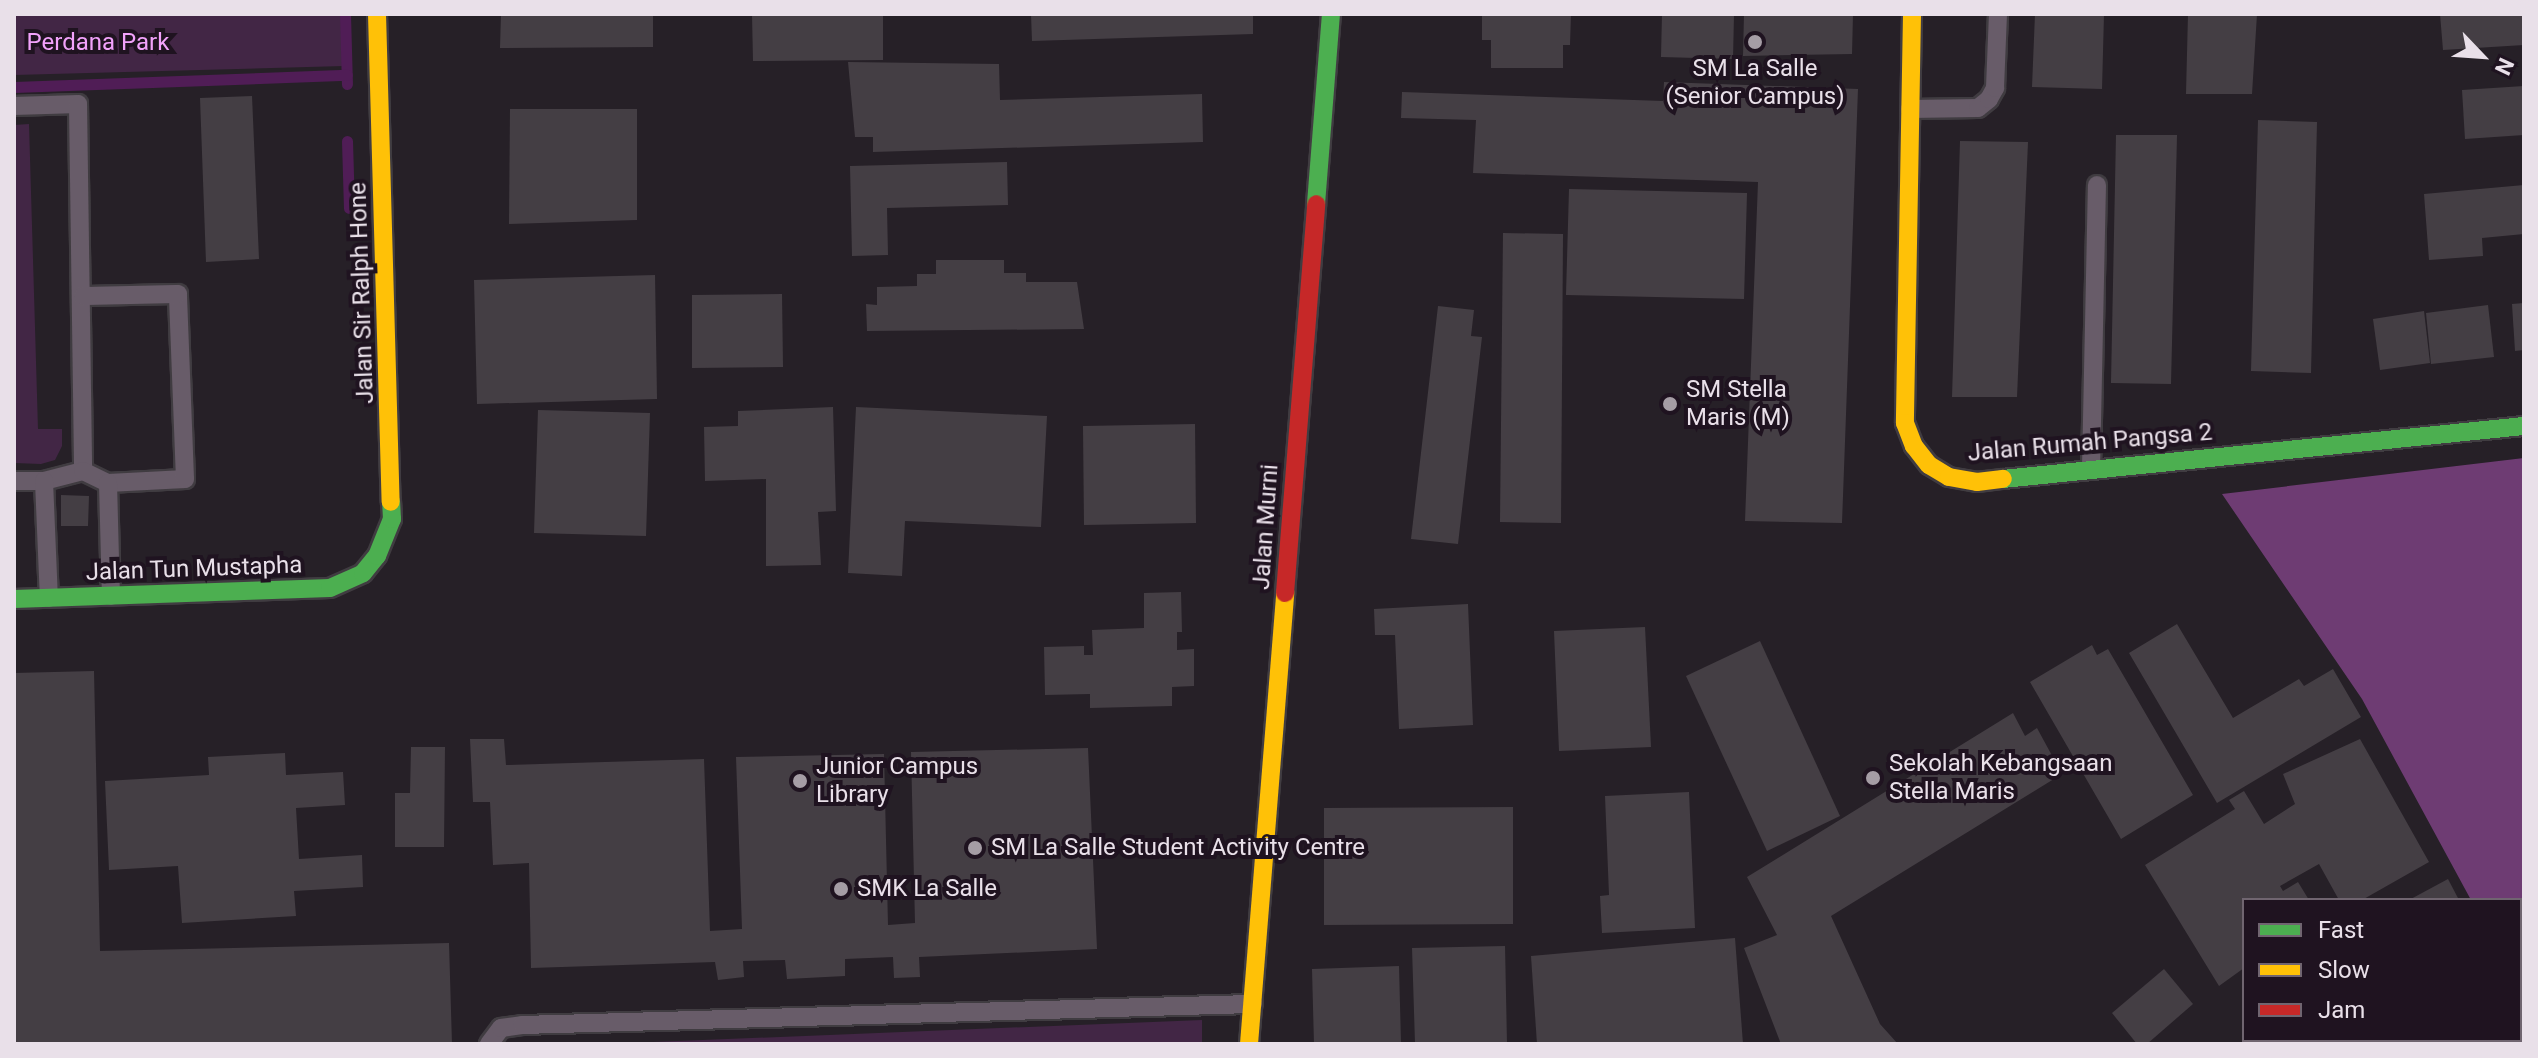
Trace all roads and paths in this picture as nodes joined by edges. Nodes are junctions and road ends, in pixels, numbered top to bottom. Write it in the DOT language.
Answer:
graph roads {
  1 [pos="377,14"];
  2 [pos="1331,14"];
  3 [pos="1912,14"];
  4 [pos="1998,14"];
  5 [pos="14,106"];
  6 [pos="1910,109"];
  7 [pos="2097,185"];
  8 [pos="83,296"];
  9 [pos="2524,426"];
  10 [pos="2091,469"];
  11 [pos="83,471"];
  12 [pos="14,481"];
  13 [pos="44,481"];
  14 [pos="108,483"];
  15 [pos="370,566"];
  16 [pos="111,596"];
  17 [pos="49,598"];
  18 [pos="14,599"];
  19 [pos="1254,1004"];
  20 [pos="489,1044"];
  21 [pos="1249,1044"];
  1 -- 15 [label="street, Jalan Sir Ralph Hone"];
  2 -- 19 [label="street, Jalan Murni"];
  3 -- 6 [label="street, Jalan Rumah Pangsa 2"];
  4 -- 6 [label="lane"];
  5 -- 8 [label="lane"];
  6 -- 10 [label="street, Jalan Rumah Pangsa 2"];
  7 -- 10 [label="lane"];
  8 -- 11 [label="lane"];
  8 -- 14 [label="lane"];
  9 -- 10 [label="street, Jalan Rumah Pangsa 2"];
  11 -- 13 [label="lane"];
  11 -- 14 [label="lane"];
  12 -- 13 [label="lane"];
  13 -- 17 [label="lane"];
  14 -- 16 [label="lane"];
  15 -- 16 [label="street, Jalan Tun Mustapha"];
  16 -- 17 [label="street, Jalan Tun Mustapha"];
  17 -- 18 [label="street, Jalan Tun Mustapha"];
  19 -- 20 [label="lane"];
  19 -- 21 [label="street, Jalan Murni"];
}
